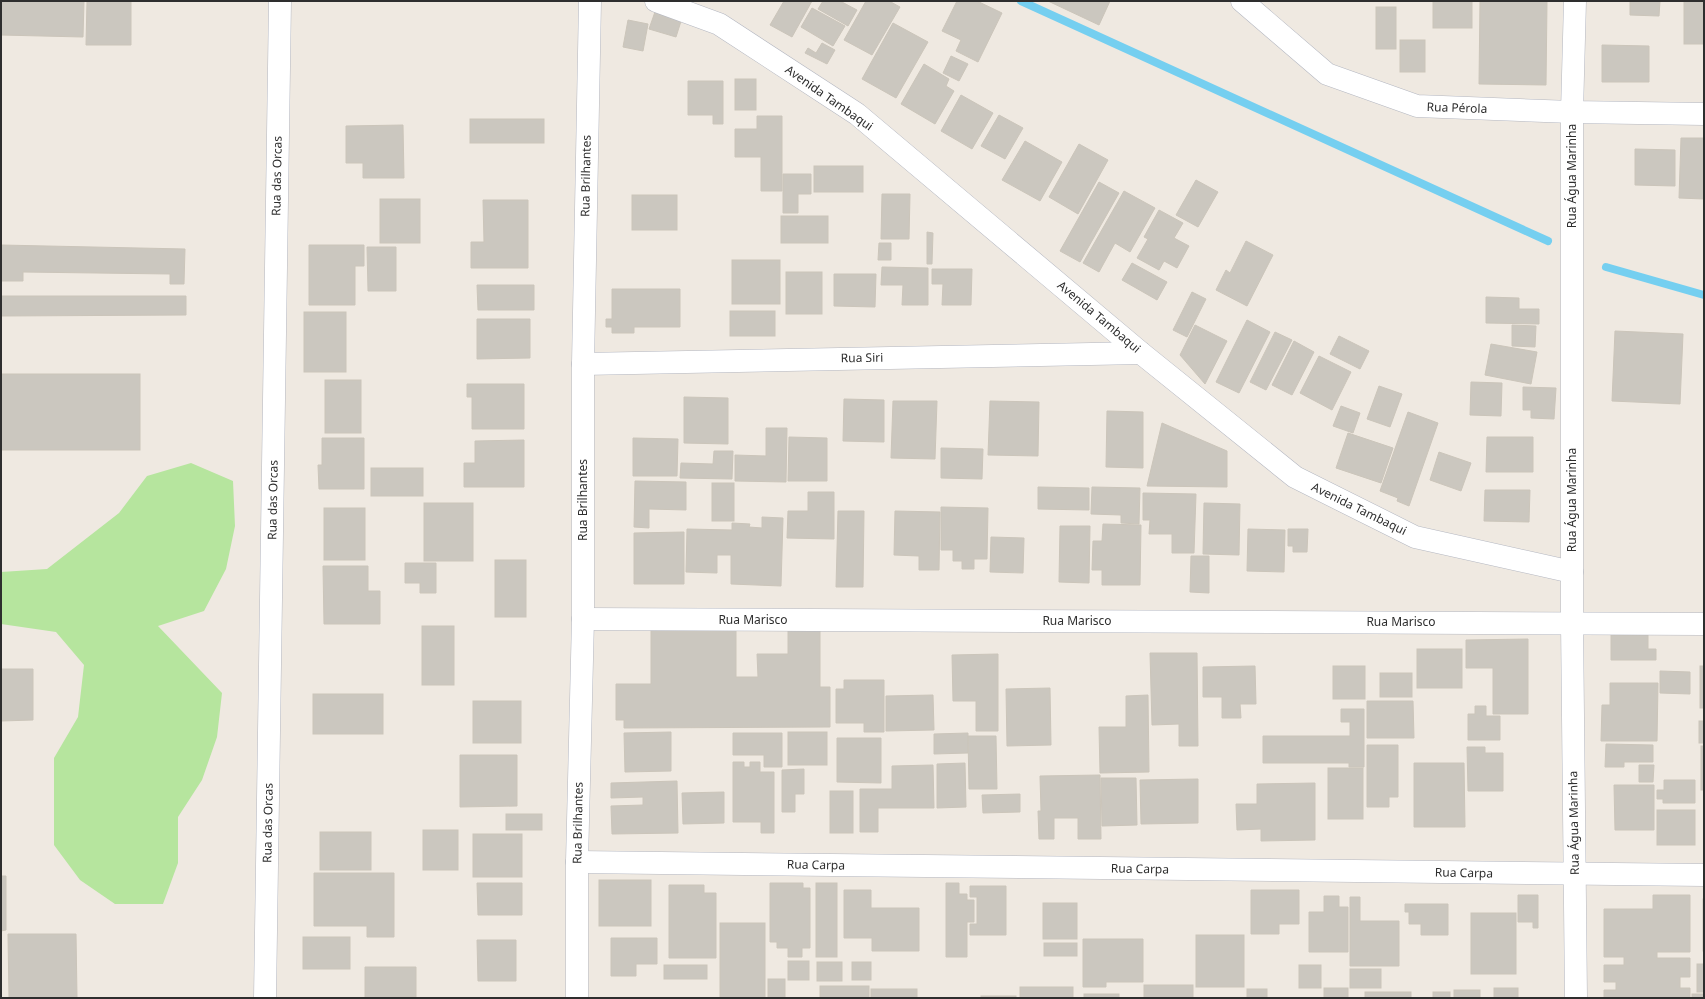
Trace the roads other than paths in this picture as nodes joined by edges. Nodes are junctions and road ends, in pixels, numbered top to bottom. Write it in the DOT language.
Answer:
graph roads {
  1 [pos="280,1"];
  2 [pos="590,1"];
  3 [pos="656,1"];
  4 [pos="1242,1"];
  5 [pos="1575,1"];
  6 [pos="1572,112"];
  7 [pos="1704,114"];
  8 [pos="1141,352"];
  9 [pos="583,364"];
  10 [pos="1572,572"];
  11 [pos="584,619"];
  12 [pos="1572,622"];
  13 [pos="1704,624"];
  14 [pos="577,862"];
  15 [pos="1574,875"];
  16 [pos="1704,875"];
  17 [pos="265,998"];
  18 [pos="577,998"];
  19 [pos="1576,998"];
  1 -- 17 [label="street, Rua das Orcas"];
  2 -- 9 [label="street, Rua Brilhantes"];
  3 -- 8 [label="street, Avenida Tambaqui"];
  4 -- 6 [label="street, Rua Pérola"];
  5 -- 6 [label="street, Rua Água Marinha"];
  6 -- 7 [label="street, Rua Pérola"];
  6 -- 10 [label="street, Rua Água Marinha"];
  8 -- 9 [label="street, Rua Siri"];
  8 -- 10 [label="street, Avenida Tambaqui"];
  9 -- 11 [label="street, Rua Brilhantes"];
  10 -- 12 [label="street, Rua Água Marinha"];
  11 -- 12 [label="street, Rua Marisco"];
  11 -- 14 [label="street, Rua Brilhantes"];
  12 -- 13 [label="street"];
  12 -- 15 [label="street, Rua Água Marinha"];
  14 -- 15 [label="street, Rua Carpa"];
  14 -- 18 [label="street, Rua Brilhantes"];
  15 -- 16 [label="street, Rua Carpa"];
  15 -- 19 [label="street, Rua Água Marinha"];
}
